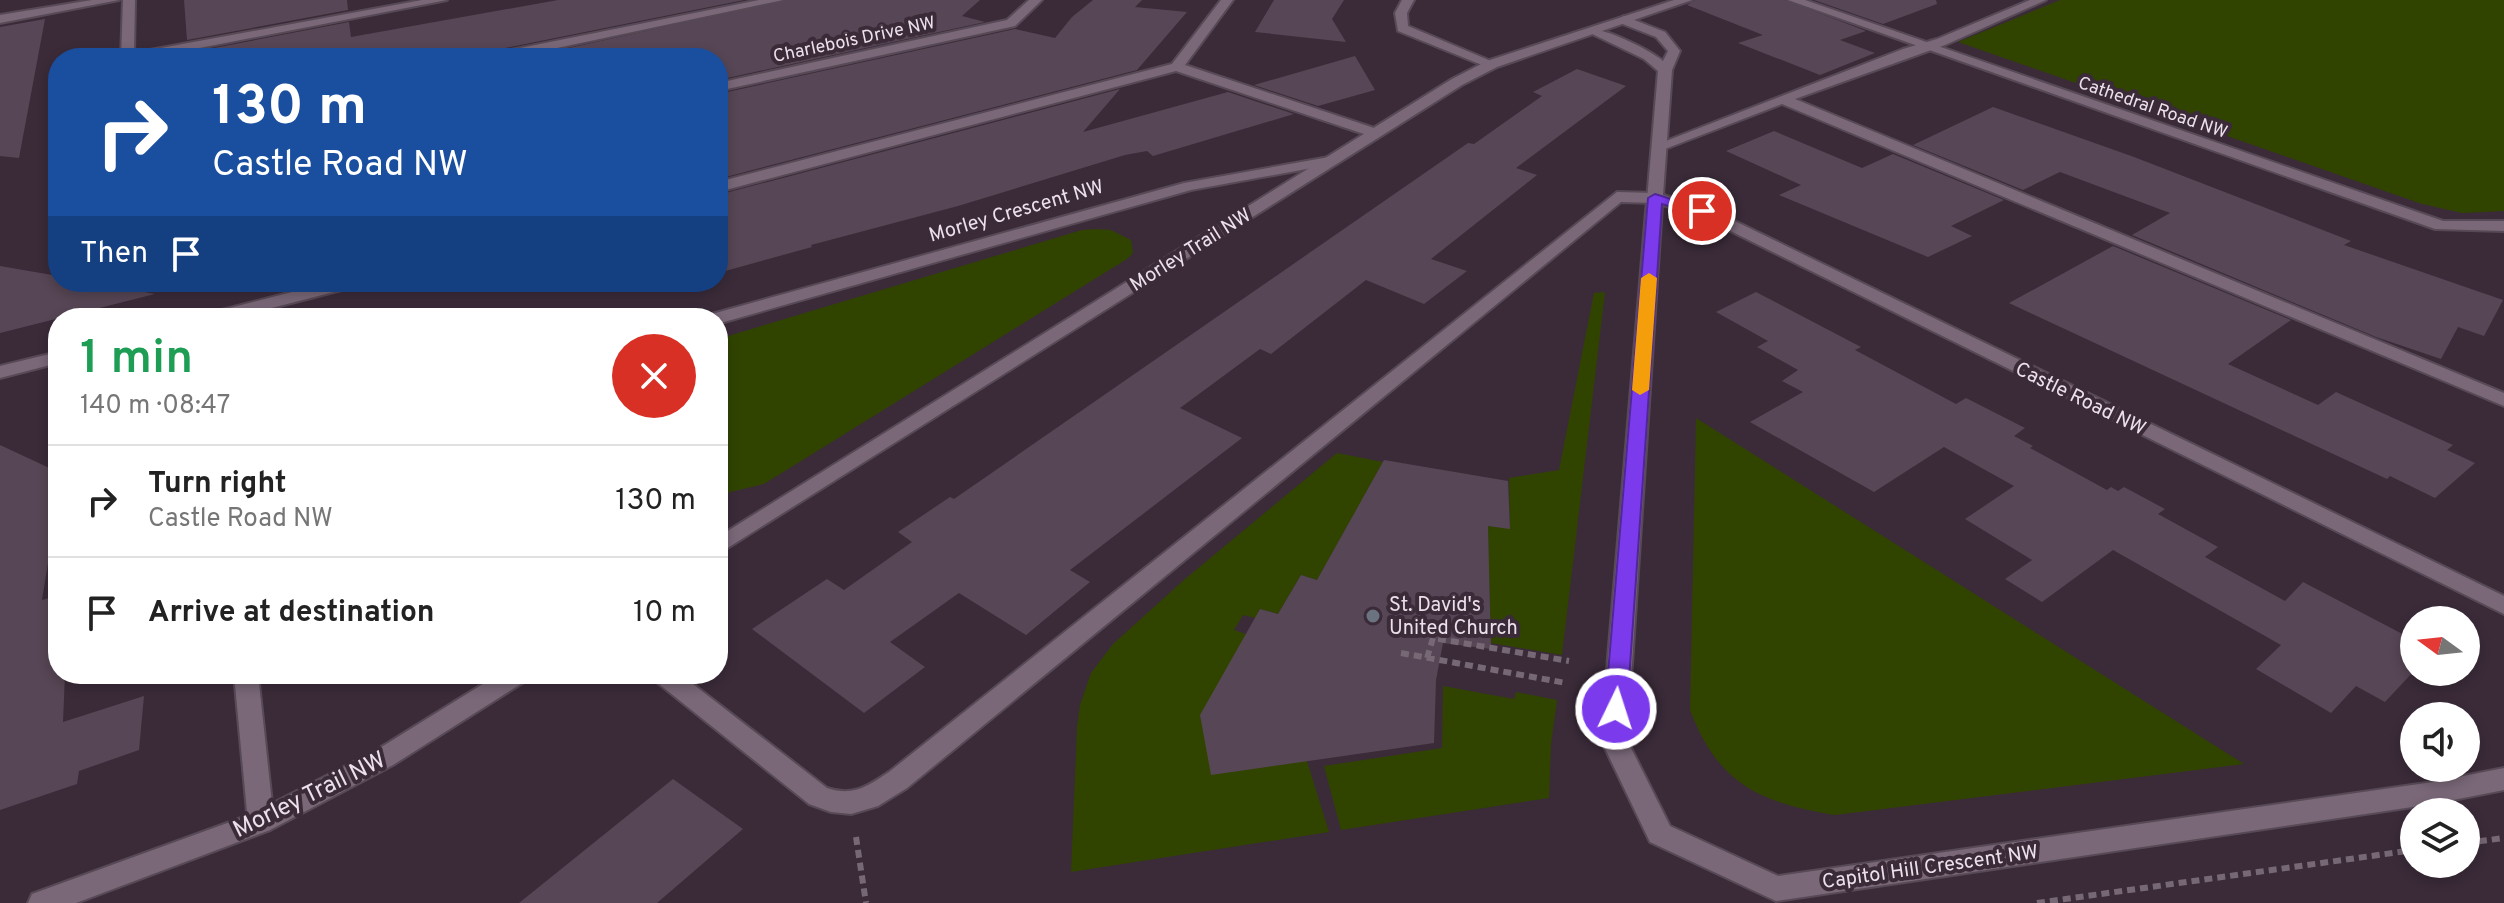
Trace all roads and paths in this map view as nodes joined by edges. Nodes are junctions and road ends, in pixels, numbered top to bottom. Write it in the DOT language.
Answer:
graph roads {
  1 [pos="113,0"];
  2 [pos="129,0"];
  3 [pos="441,0"];
  4 [pos="777,0"];
  5 [pos="1036,0"];
  6 [pos="1227,0"];
  7 [pos="1408,0"];
  8 [pos="1794,0"];
  9 [pos="2040,0"];
  10 [pos="1682,1"];
  11 [pos="0,19"];
  12 [pos="1624,20"];
  13 [pos="1592,31"];
  14 [pos="1923,47"];
  15 [pos="127,48"];
  16 [pos="181,48"];
  17 [pos="540,48"];
  18 [pos="1492,64"];
  19 [pos="1177,67"];
  20 [pos="1665,70"];
  21 [pos="728,85"];
  22 [pos="1784,100"];
  23 [pos="1375,133"];
  24 [pos="1660,146"];
  25 [pos="1329,161"];
  26 [pos="728,184"];
  27 [pos="1655,198"];
  28 [pos="2504,226"];
  29 [pos="312,292"];
  30 [pos="251,308"];
  31 [pos="728,315"];
  32 [pos="48,360"];
  33 [pos="0,372"];
  34 [pos="2504,400"];
  35 [pos="728,541"];
  36 [pos="2504,606"];
  37 [pos="1401,653"];
  38 [pos="1427,658"];
  39 [pos="1569,661"];
  40 [pos="1566,683"];
  41 [pos="247,684"];
  42 [pos="502,684"];
  43 [pos="676,684"];
  44 [pos="2504,779"];
  45 [pos="852,805"];
  46 [pos="261,822"];
  47 [pos="2504,838"];
  48 [pos="2480,841"];
  49 [pos="2400,852"];
  50 [pos="42,903"];
  51 [pos="866,903"];
  52 [pos="2037,903"];
  1 -- 11 [label="street"];
  2 -- 15 [label="street"];
  3 -- 16 [label="street"];
  4 -- 17 [label="street"];
  5 -- 21 [label="street, Charlebois Drive NW"];
  6 -- 19 [label="street"];
  7 -- 18 [label="street"];
  8 -- 14 [label="street, Cathedral Road NW"];
  9 -- 14 [label="street"];
  10 -- 12 [label="street, Morley Trail NW"];
  12 -- 13 [label="street, Morley Trail NW"];
  12 -- 20 [label="street, Capitol Hill Crescent NW"];
  13 -- 18 [label="street, Morley Trail NW"];
  13 -- 20 [label="street"];
  14 -- 22 [label="street"];
  14 -- 28 [label="street, Cathedral Road NW"];
  18 -- 23 [label="street, Morley Trail NW"];
  19 -- 23 [label="street"];
  19 -- 26 [label="street"];
  20 -- 24 [label="street, Capitol Hill Crescent NW"];
  22 -- 24 [label="street"];
  22 -- 34 [label="street"];
  23 -- 25 [label="street, Morley Trail NW"];
  24 -- 27 [label="street, Capitol Hill Crescent NW"];
  25 -- 31 [label="street, Morley Crescent NW"];
  25 -- 35 [label="street, Morley Trail NW"];
  27 -- 36 [label="street, Castle Road NW"];
  27 -- 44 [label="street, Capitol Hill Crescent NW"];
  27 -- 45 [label="street, Castle Road NW"];
  29 -- 30 [label="street"];
  32 -- 33 [label="street"];
  37 -- 38 [label="path"];
  38 -- 39 [label="path"];
  38 -- 40 [label="path"];
  41 -- 46 [label="street"];
  42 -- 46 [label="street, Morley Trail NW"];
  43 -- 45 [label="street"];
  45 -- 51 [label="path"];
  46 -- 50 [label="street, Morley Trail NW"];
  47 -- 48 [label="path"];
  49 -- 52 [label="path"];
}
